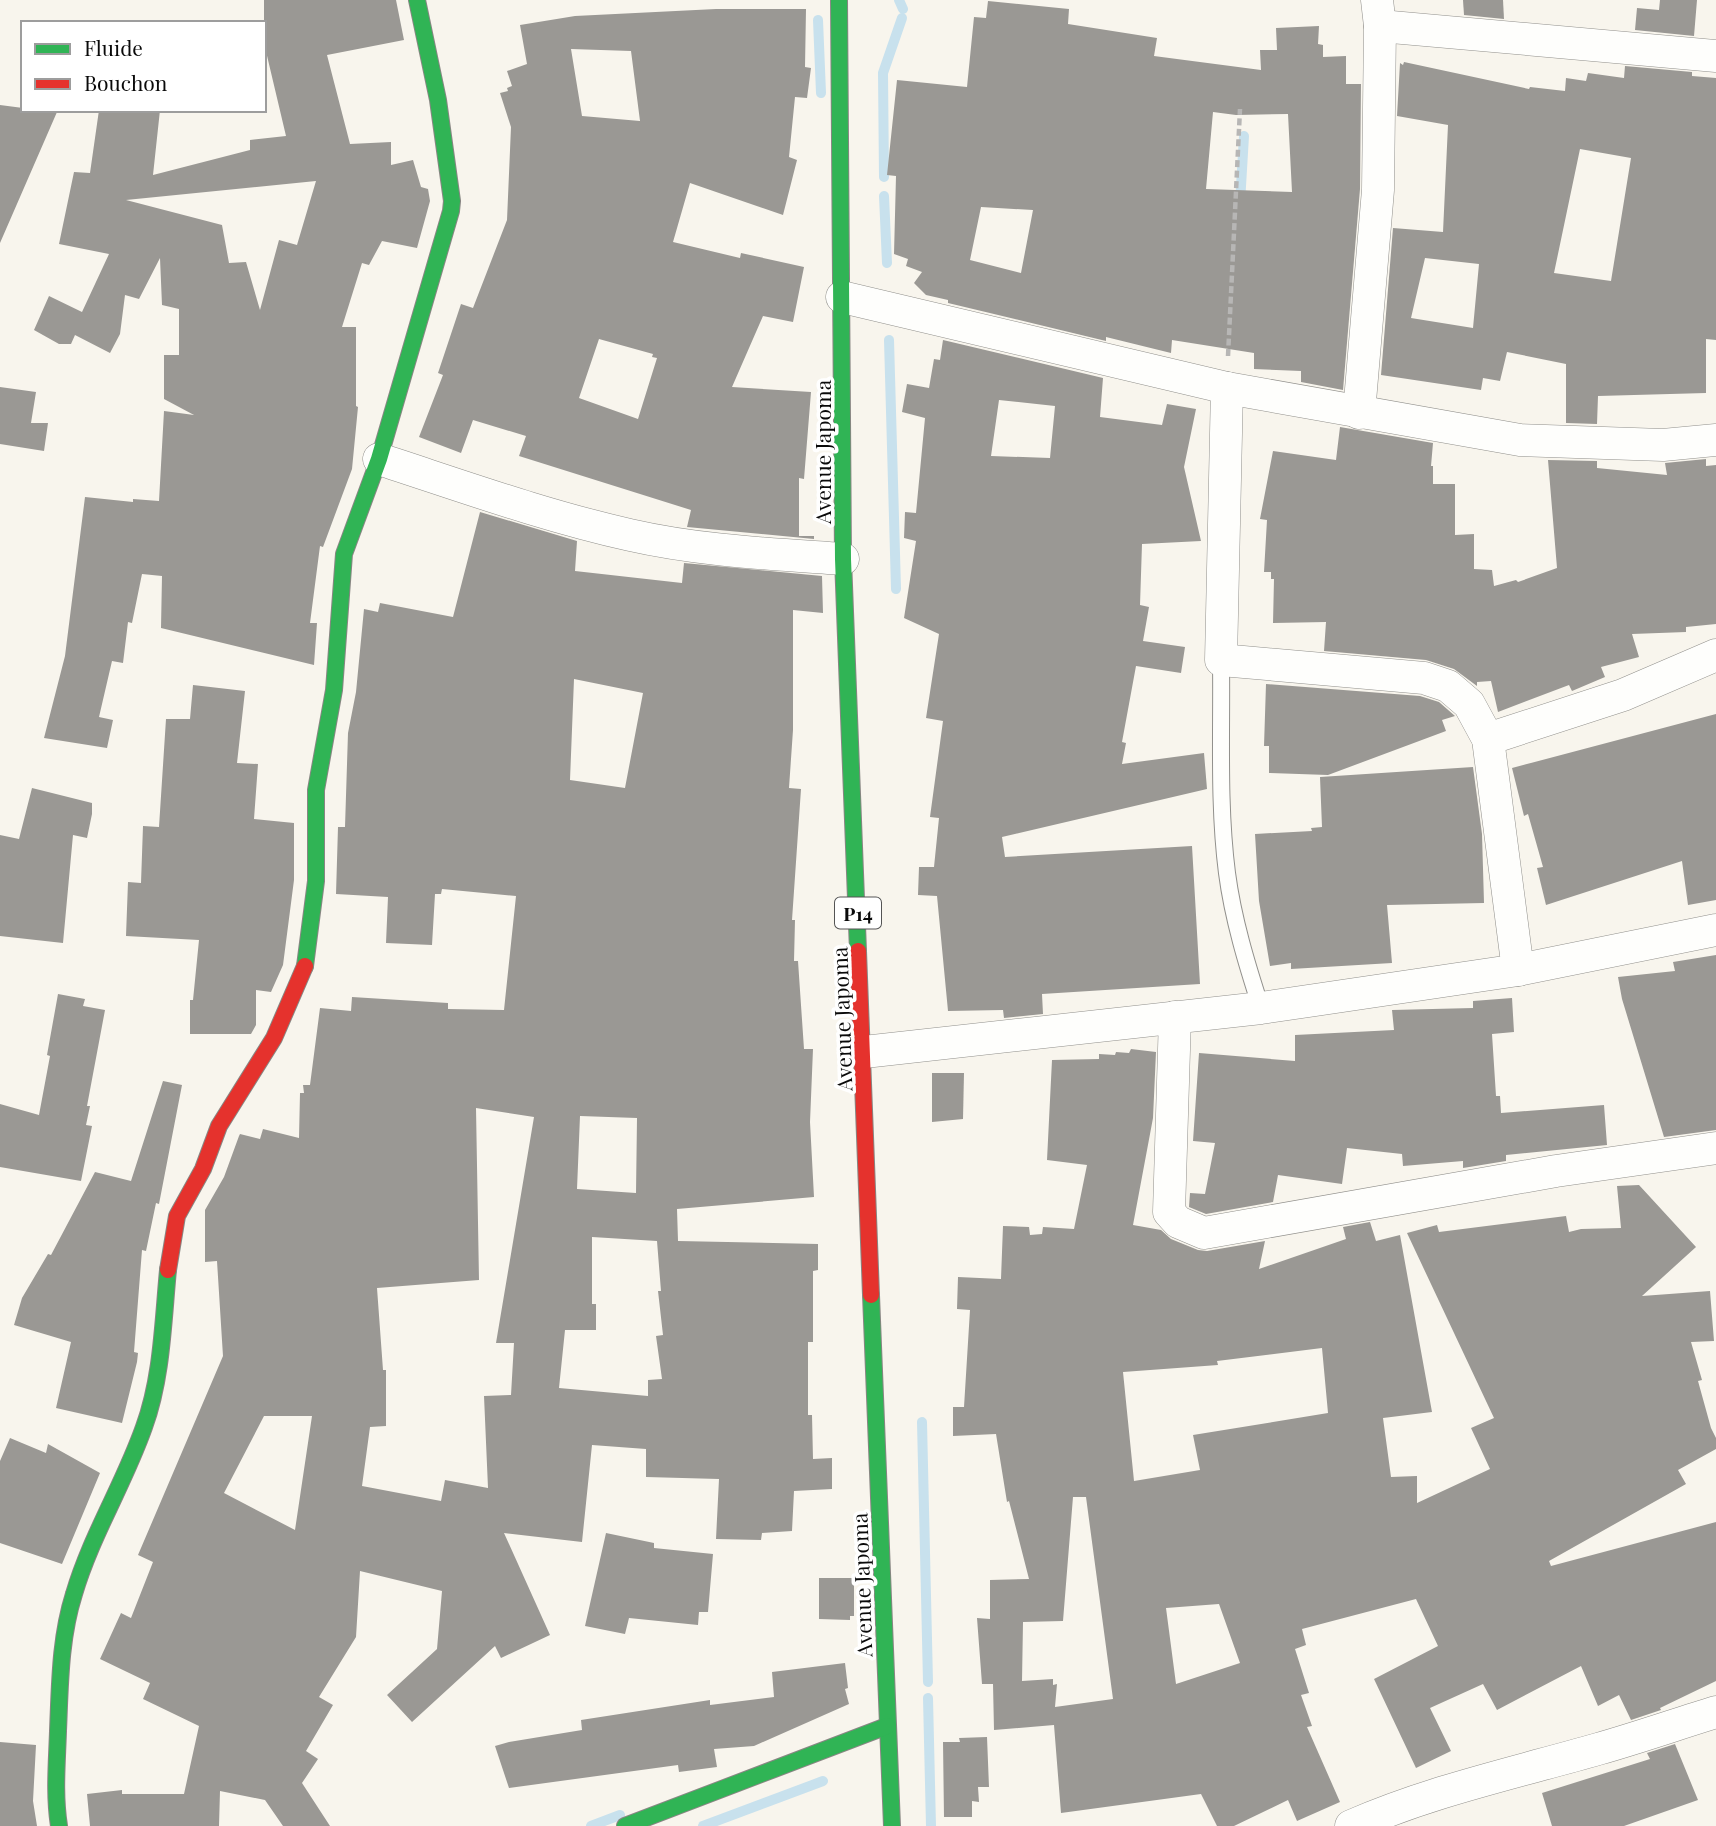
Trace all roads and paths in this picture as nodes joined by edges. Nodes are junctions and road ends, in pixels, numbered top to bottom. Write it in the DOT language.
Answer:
graph roads {
  1 [pos="417,0"];
  2 [pos="839,0"];
  3 [pos="1379,13"];
  4 [pos="1716,56"];
  5 [pos="1240,109"];
  6 [pos="842,297"];
  7 [pos="1227,388"];
  8 [pos="1359,413"];
  9 [pos="1716,440"];
  10 [pos="379,458"];
  11 [pos="843,559"];
  12 [pos="1716,655"];
  13 [pos="1221,660"];
  14 [pos="1488,739"];
  15 [pos="1716,930"];
  16 [pos="1518,970"];
  17 [pos="1261,1008"];
  18 [pos="1175,1017"];
  19 [pos="864,1052"];
  20 [pos="1716,1148"];
  21 [pos="1716,1712"];
  22 [pos="887,1727"];
  23 [pos="59,1826"];
  24 [pos="625,1826"];
  25 [pos="892,1826"];
  26 [pos="1351,1826"];
  1 -- 10 [label="main road"];
  2 -- 6 [label="main road, Avenue Japoma / P14"];
  3 -- 4 [label="street"];
  3 -- 8 [label="street"];
  5 -- 7 [label="path"];
  6 -- 7 [label="street"];
  6 -- 11 [label="main road, Avenue Japoma / P14"];
  7 -- 8 [label="street"];
  7 -- 13 [label="street"];
  8 -- 9 [label="street"];
  10 -- 11 [label="street"];
  10 -- 23 [label="main road"];
  11 -- 19 [label="main road, Avenue Japoma / P14"];
  12 -- 14 [label="street"];
  13 -- 14 [label="street"];
  13 -- 17 [label="lane"];
  14 -- 16 [label="street"];
  15 -- 16 [label="street"];
  16 -- 17 [label="street"];
  17 -- 18 [label="street"];
  18 -- 19 [label="street"];
  18 -- 20 [label="street"];
  19 -- 22 [label="main road, Avenue Japoma / P14"];
  21 -- 26 [label="street"];
  22 -- 24 [label="main road"];
  22 -- 25 [label="main road, Avenue Japoma / P14"];
}
